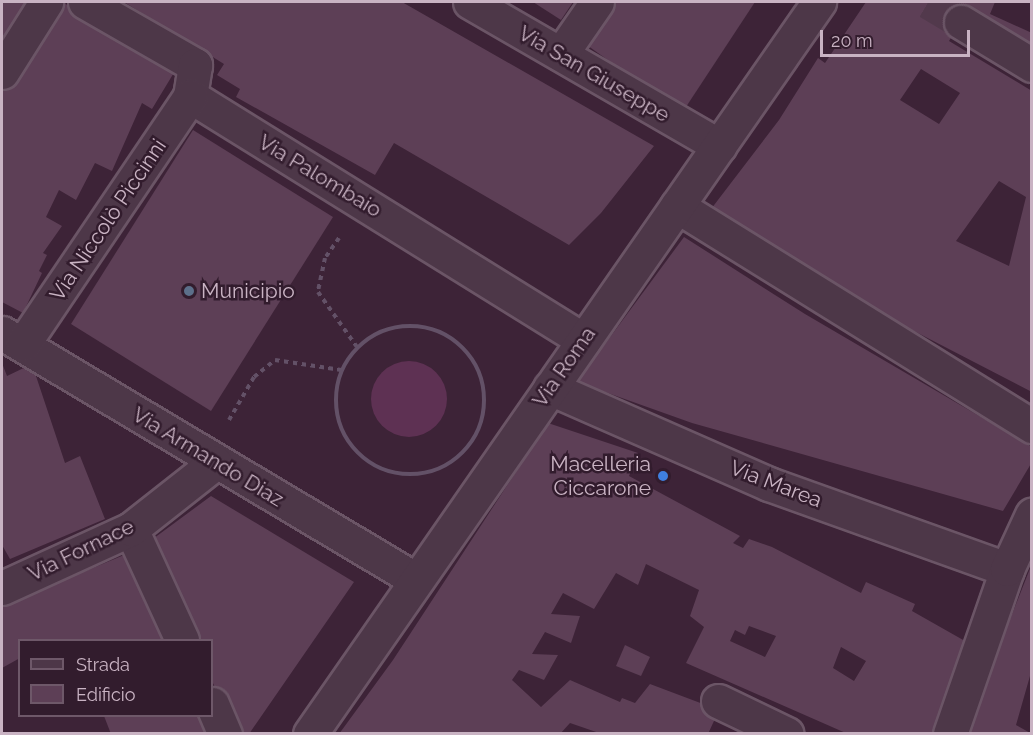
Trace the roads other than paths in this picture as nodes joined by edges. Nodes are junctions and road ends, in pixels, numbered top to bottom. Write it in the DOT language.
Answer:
graph roads {
  1 [pos="46,2"];
  2 [pos="85,2"];
  3 [pos="470,2"];
  4 [pos="597,2"];
  5 [pos="819,2"];
  6 [pos="961,22"];
  7 [pos="561,54"];
  8 [pos="1032,65"];
  9 [pos="2,72"];
  10 [pos="190,96"];
  11 [pos="719,146"];
  12 [pos="677,206"];
  13 [pos="12,338"];
  14 [pos="583,340"];
  15 [pos="550,388"];
  16 [pos="1032,426"];
  17 [pos="215,463"];
  18 [pos="130,530"];
  19 [pos="1022,543"];
  20 [pos="416,580"];
  21 [pos="4,582"];
  22 [pos="182,639"];
  23 [pos="718,701"];
  24 [pos="213,706"];
  25 [pos="751,726"];
  26 [pos="225,734"];
  27 [pos="309,734"];
  28 [pos="788,734"];
  29 [pos="950,734"];
  1 -- 9 [label="street"];
  2 -- 10 [label="street"];
  3 -- 7 [label="street, Via San Giuseppe"];
  4 -- 7 [label="street"];
  5 -- 11 [label="street, Via Roma"];
  6 -- 8 [label="street"];
  7 -- 11 [label="street, Via San Giuseppe"];
  10 -- 13 [label="street, Via Niccolò Piccinni"];
  10 -- 14 [label="street, Via Palombaio"];
  11 -- 12 [label="street, Via Roma"];
  12 -- 14 [label="street, Via Roma"];
  12 -- 16 [label="street"];
  13 -- 17 [label="street, Via Armando Diaz"];
  14 -- 15 [label="street, Via Roma"];
  15 -- 19 [label="street, Via Marea"];
  15 -- 20 [label="street, Via Roma"];
  17 -- 18 [label="street, Via Fornace"];
  17 -- 20 [label="street, Via Armando Diaz"];
  18 -- 21 [label="street, Via Fornace"];
  18 -- 22 [label="street"];
  19 -- 29 [label="street"];
  20 -- 27 [label="street, Via Roma"];
  23 -- 25 [label="street"];
  24 -- 26 [label="street"];
  25 -- 28 [label="street"];
}
